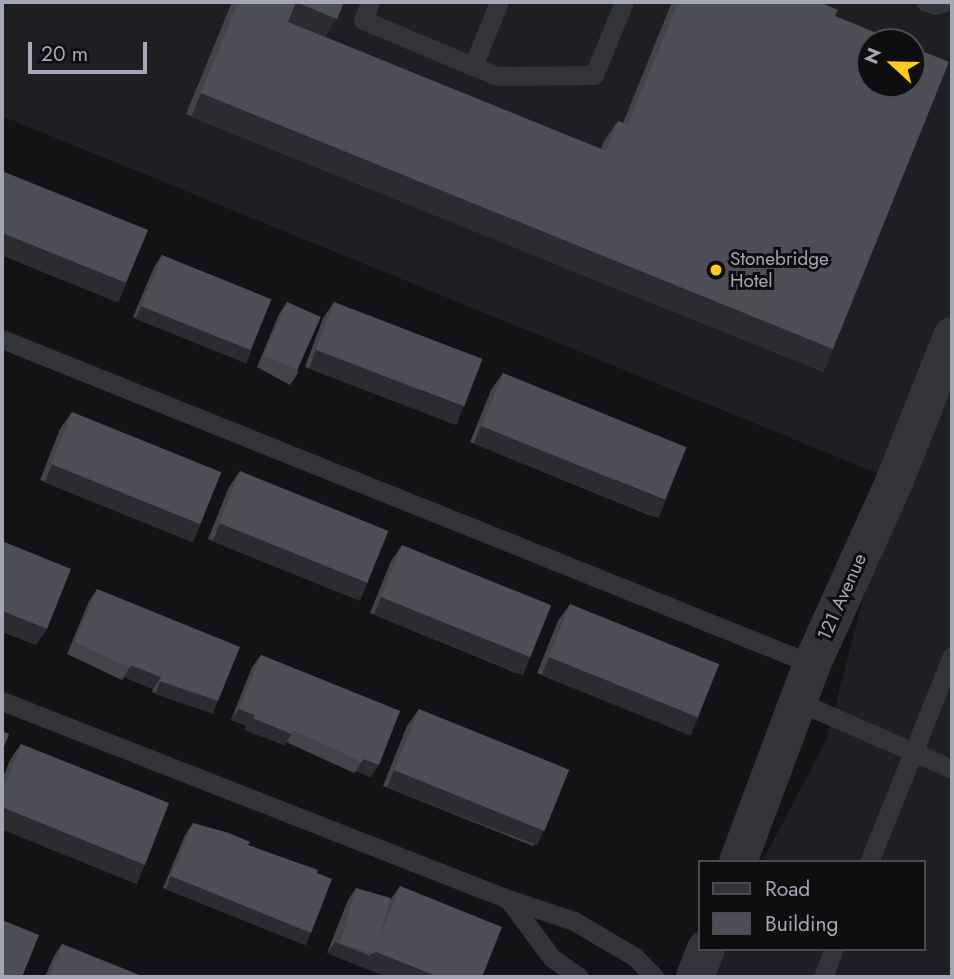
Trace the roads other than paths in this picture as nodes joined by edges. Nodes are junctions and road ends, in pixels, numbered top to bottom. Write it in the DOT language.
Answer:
graph roads {
  1 [pos="370,2"];
  2 [pos="499,2"];
  3 [pos="624,2"];
  4 [pos="926,2"];
  5 [pos="945,2"];
  6 [pos="472,66"];
  7 [pos="952,335"];
  8 [pos="2,339"];
  9 [pos="944,381"];
  10 [pos="952,656"];
  11 [pos="812,664"];
  12 [pos="2,701"];
  13 [pos="799,702"];
  14 [pos="912,752"];
  15 [pos="952,769"];
  16 [pos="739,860"];
  17 [pos="870,860"];
  18 [pos="508,899"];
  19 [pos="705,951"];
  20 [pos="833,951"];
  21 [pos="579,977"];
  22 [pos="654,977"];
  23 [pos="695,977"];
  24 [pos="822,977"];
  1 -- 6 [label="lane"];
  2 -- 6 [label="lane"];
  3 -- 6 [label="lane"];
  4 -- 5 [label="lane"];
  7 -- 9 [label="street, 121 Avenue"];
  8 -- 11 [label="lane"];
  9 -- 11 [label="street, 121 Avenue"];
  10 -- 14 [label="lane"];
  11 -- 13 [label="street, 121 Avenue"];
  12 -- 18 [label="lane"];
  13 -- 14 [label="lane"];
  13 -- 16 [label="street, 121 Avenue"];
  14 -- 15 [label="lane"];
  14 -- 17 [label="lane"];
  18 -- 21 [label="lane"];
  18 -- 22 [label="lane"];
  19 -- 23 [label="street"];
  20 -- 24 [label="lane"];
}
